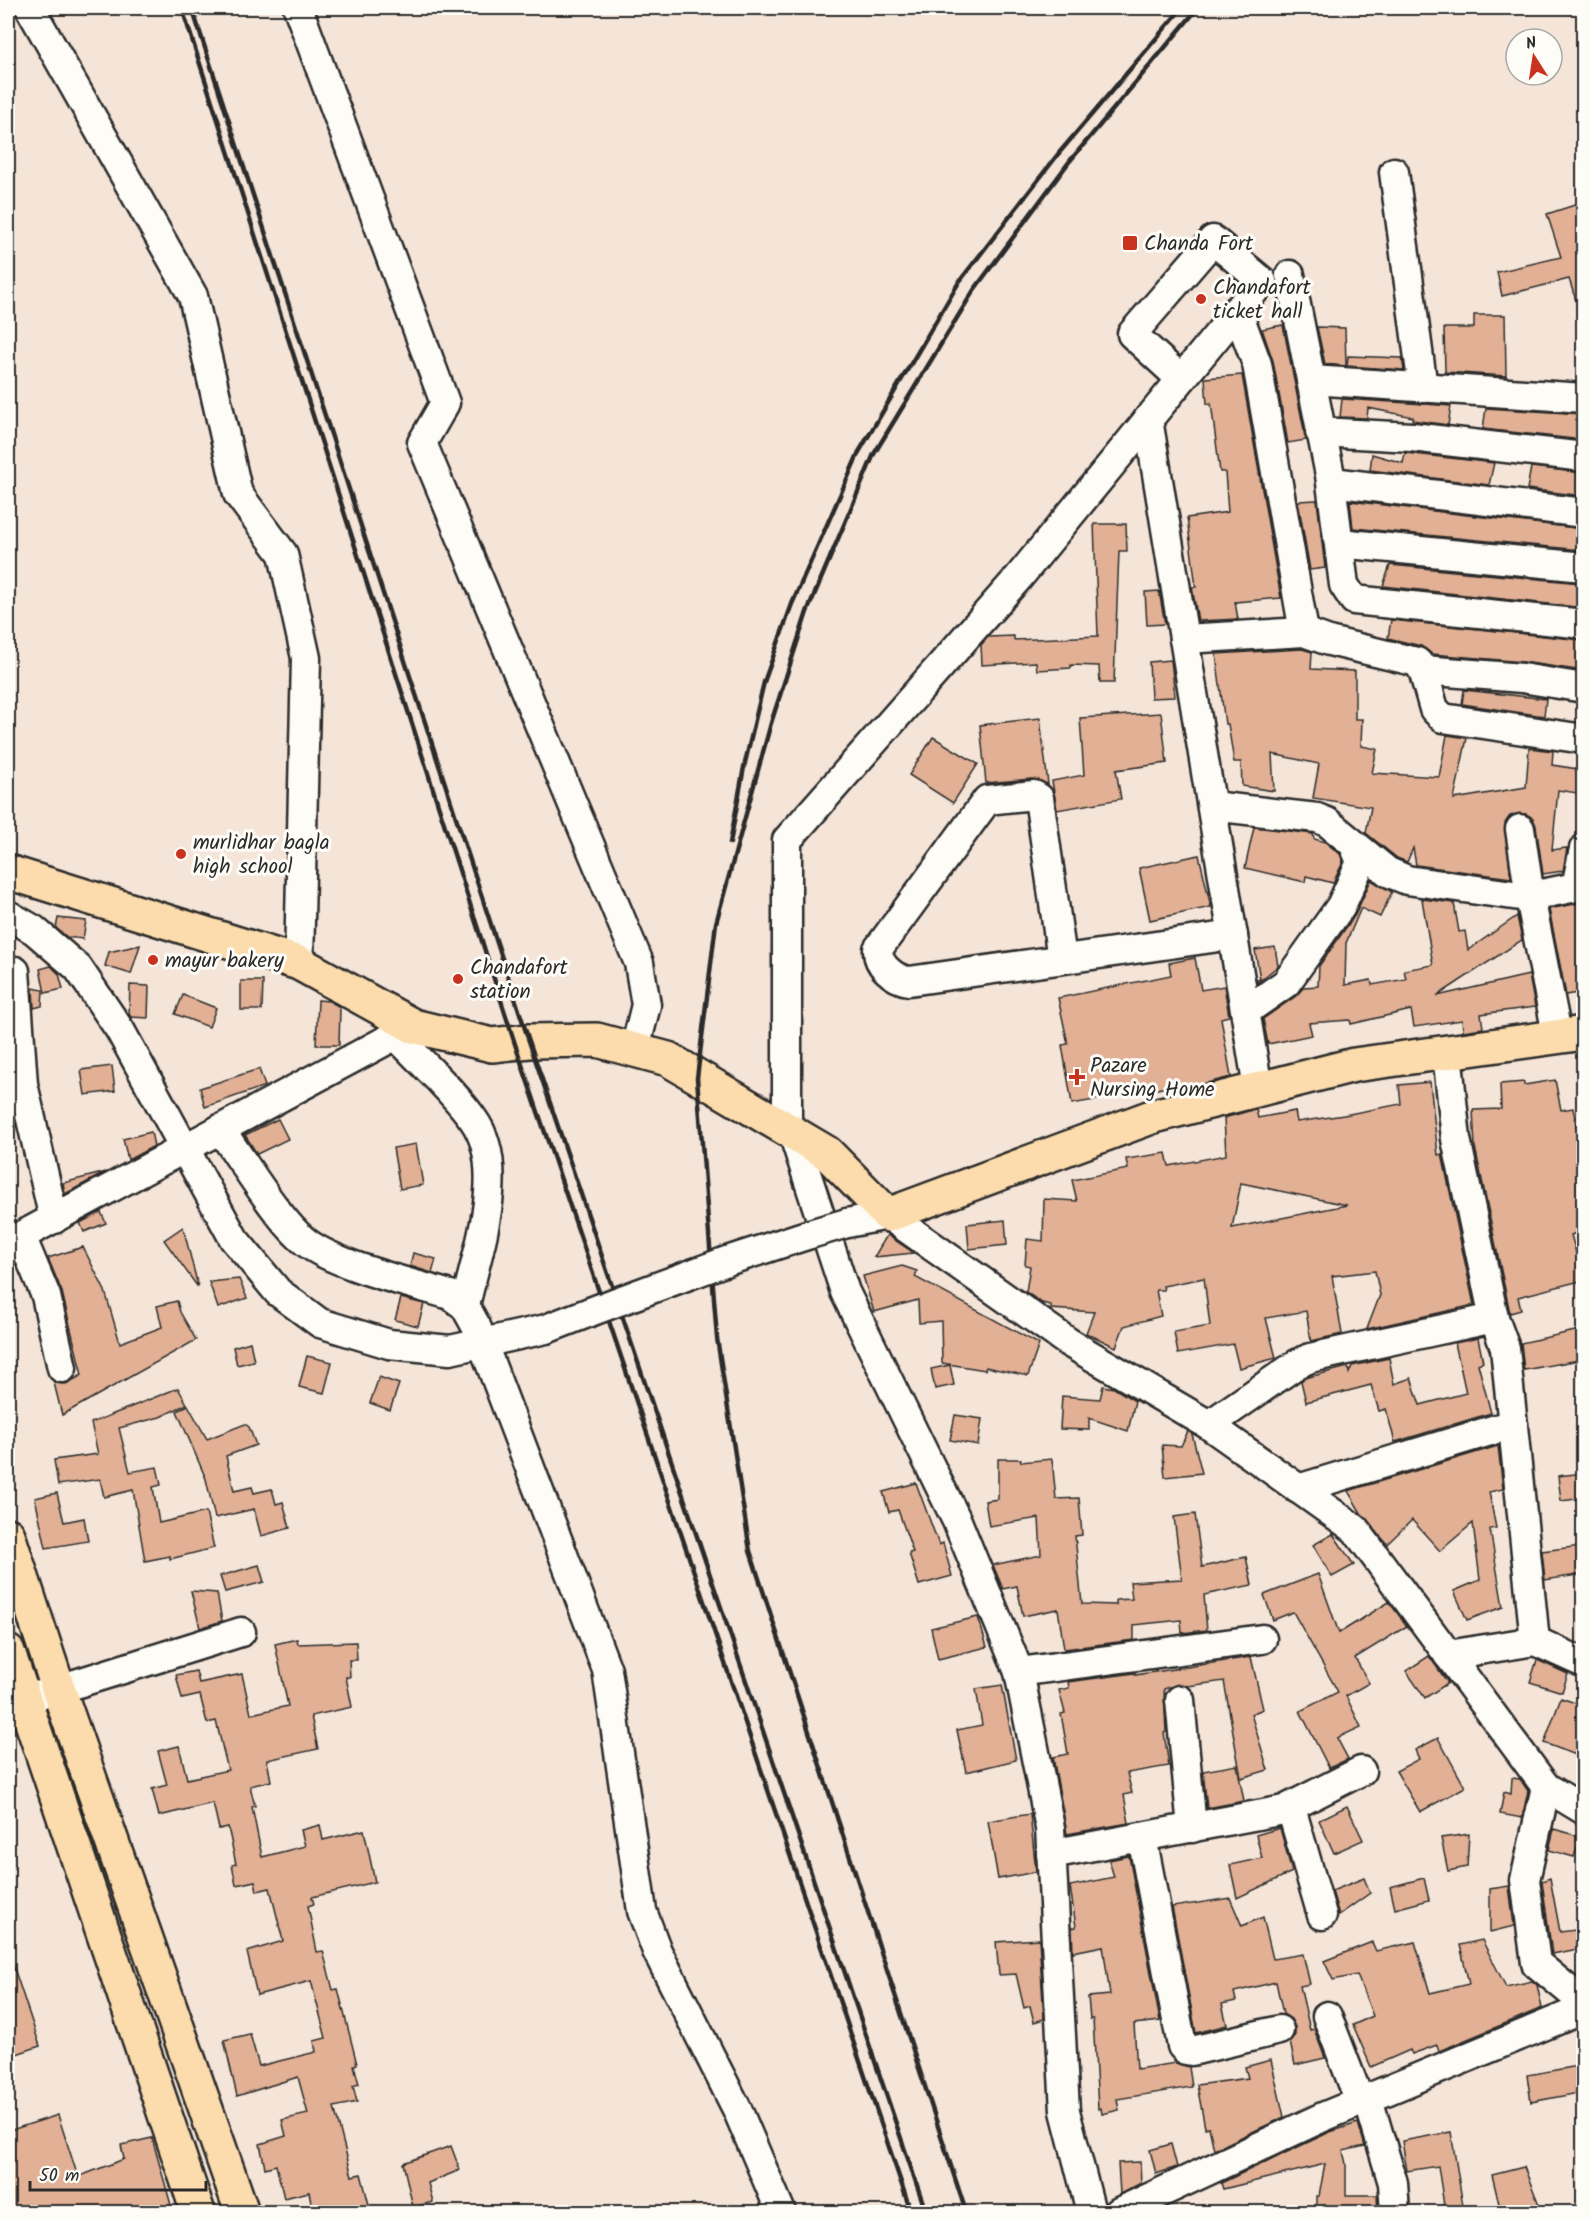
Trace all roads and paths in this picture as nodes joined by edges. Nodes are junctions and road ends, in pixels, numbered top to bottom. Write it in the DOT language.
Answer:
graph roads {
  1 [pos="30,8"];
  2 [pos="298,8"];
  3 [pos="1394,172"];
  4 [pos="1290,275"];
  5 [pos="1237,310"];
  6 [pos="1181,379"];
  7 [pos="1311,380"];
  8 [pos="1423,388"];
  9 [pos="1584,398"];
  10 [pos="1148,419"];
  11 [pos="1320,432"];
  12 [pos="1584,457"];
  13 [pos="1332,482"];
  14 [pos="1584,513"];
  15 [pos="1339,543"];
  16 [pos="1584,567"];
  17 [pos="1584,624"];
  18 [pos="1304,632"];
  19 [pos="1184,639"];
  20 [pos="1423,670"];
  21 [pos="1584,688"];
  22 [pos="1584,739"];
  23 [pos="1212,806"];
  24 [pos="1520,829"];
  25 [pos="1354,845"];
  26 [pos="1584,849"];
  27 [pos="8,872"];
  28 [pos="1530,897"];
  29 [pos="8,915"];
  30 [pos="1233,934"];
  31 [pos="1062,959"];
  32 [pos="299,963"];
  33 [pos="15,971"];
  34 [pos="1246,1011"];
  35 [pos="404,1030"];
  36 [pos="1570,1034"];
  37 [pos="634,1049"];
  38 [pos="1447,1052"];
  39 [pos="1258,1089"];
  40 [pos="220,1129"];
  41 [pos="790,1131"];
  42 [pos="184,1149"];
  43 [pos="888,1215"];
  44 [pos="54,1219"];
  45 [pos="14,1240"];
  46 [pos="465,1306"];
  47 [pos="1494,1318"];
  48 [pos="482,1343"];
  49 [pos="62,1368"];
  50 [pos="1514,1424"];
  51 [pos="1209,1425"];
  52 [pos="1299,1489"];
  53 [pos="8,1535"];
  54 [pos="241,1632"];
  55 [pos="1262,1639"];
  56 [pos="1535,1641"];
  57 [pos="8,1652"];
  58 [pos="1448,1655"];
  59 [pos="1584,1663"];
  60 [pos="1019,1672"];
  61 [pos="58,1688"];
  62 [pos="1180,1700"];
  63 [pos="15,1703"];
  64 [pos="1361,1771"];
  65 [pos="1546,1787"];
  66 [pos="1291,1808"];
  67 [pos="1584,1810"];
  68 [pos="1192,1828"];
  69 [pos="1142,1837"];
  70 [pos="1051,1854"];
  71 [pos="1322,1915"];
  72 [pos="1584,2003"];
  73 [pos="1584,2009"];
  74 [pos="1327,2016"];
  75 [pos="1279,2030"];
  76 [pos="1364,2100"];
  77 [pos="1134,2210"];
  78 [pos="198,2212"];
  79 [pos="242,2212"];
  80 [pos="781,2212"];
  81 [pos="1091,2212"];
  82 [pos="1395,2212"];
  1 -- 32 [label="street"];
  2 -- 37 [label="street"];
  3 -- 8 [label="street"];
  4 -- 7 [label="street"];
  5 -- 6 [label="street"];
  5 -- 6 [label="street"];
  5 -- 18 [label="street"];
  6 -- 10 [label="street"];
  7 -- 8 [label="street"];
  7 -- 11 [label="street"];
  8 -- 9 [label="street"];
  10 -- 19 [label="street"];
  10 -- 41 [label="street"];
  11 -- 12 [label="street"];
  11 -- 13 [label="street"];
  13 -- 14 [label="street"];
  13 -- 15 [label="street"];
  15 -- 16 [label="street"];
  15 -- 17 [label="street"];
  18 -- 19 [label="street"];
  18 -- 20 [label="street"];
  19 -- 23 [label="street"];
  20 -- 21 [label="street"];
  20 -- 22 [label="street"];
  23 -- 25 [label="street"];
  23 -- 30 [label="street"];
  24 -- 28 [label="street"];
  25 -- 28 [label="street"];
  25 -- 34 [label="street"];
  26 -- 28 [label="street"];
  27 -- 32 [label="main road"];
  28 -- 36 [label="street"];
  29 -- 42 [label="street"];
  30 -- 31 [label="street"];
  30 -- 34 [label="street"];
  31 -- 31 [label="street"];
  32 -- 35 [label="main road"];
  33 -- 44 [label="street"];
  34 -- 39 [label="street"];
  35 -- 37 [label="main road"];
  35 -- 40 [label="street"];
  35 -- 46 [label="street"];
  36 -- 38 [label="main road"];
  37 -- 41 [label="main road"];
  38 -- 39 [label="main road"];
  38 -- 47 [label="street"];
  39 -- 43 [label="main road"];
  40 -- 42 [label="street"];
  40 -- 46 [label="street"];
  41 -- 43 [label="main road"];
  41 -- 60 [label="street"];
  42 -- 44 [label="street"];
  42 -- 48 [label="street"];
  43 -- 48 [label="street, bridge"];
  43 -- 51 [label="street"];
  44 -- 45 [label="street"];
  45 -- 49 [label="street"];
  46 -- 48 [label="street"];
  47 -- 50 [label="street"];
  47 -- 51 [label="street"];
  48 -- 80 [label="street"];
  50 -- 52 [label="street"];
  50 -- 56 [label="street"];
  51 -- 52 [label="street"];
  52 -- 58 [label="street"];
  53 -- 61 [label="main road"];
  54 -- 61 [label="street"];
  55 -- 60 [label="street"];
  56 -- 58 [label="street"];
  56 -- 59 [label="street"];
  57 -- 63 [label="main road"];
  58 -- 65 [label="street"];
  60 -- 70 [label="street"];
  61 -- 63 [label="street"];
  61 -- 79 [label="main road"];
  62 -- 68 [label="street"];
  63 -- 78 [label="main road"];
  64 -- 66 [label="street"];
  65 -- 67 [label="street"];
  65 -- 72 [label="street"];
  66 -- 68 [label="street"];
  66 -- 71 [label="street"];
  68 -- 69 [label="street"];
  69 -- 70 [label="street"];
  69 -- 75 [label="street"];
  70 -- 81 [label="street"];
  73 -- 76 [label="street"];
  74 -- 76 [label="street"];
  76 -- 77 [label="street"];
  76 -- 82 [label="street"];
}
